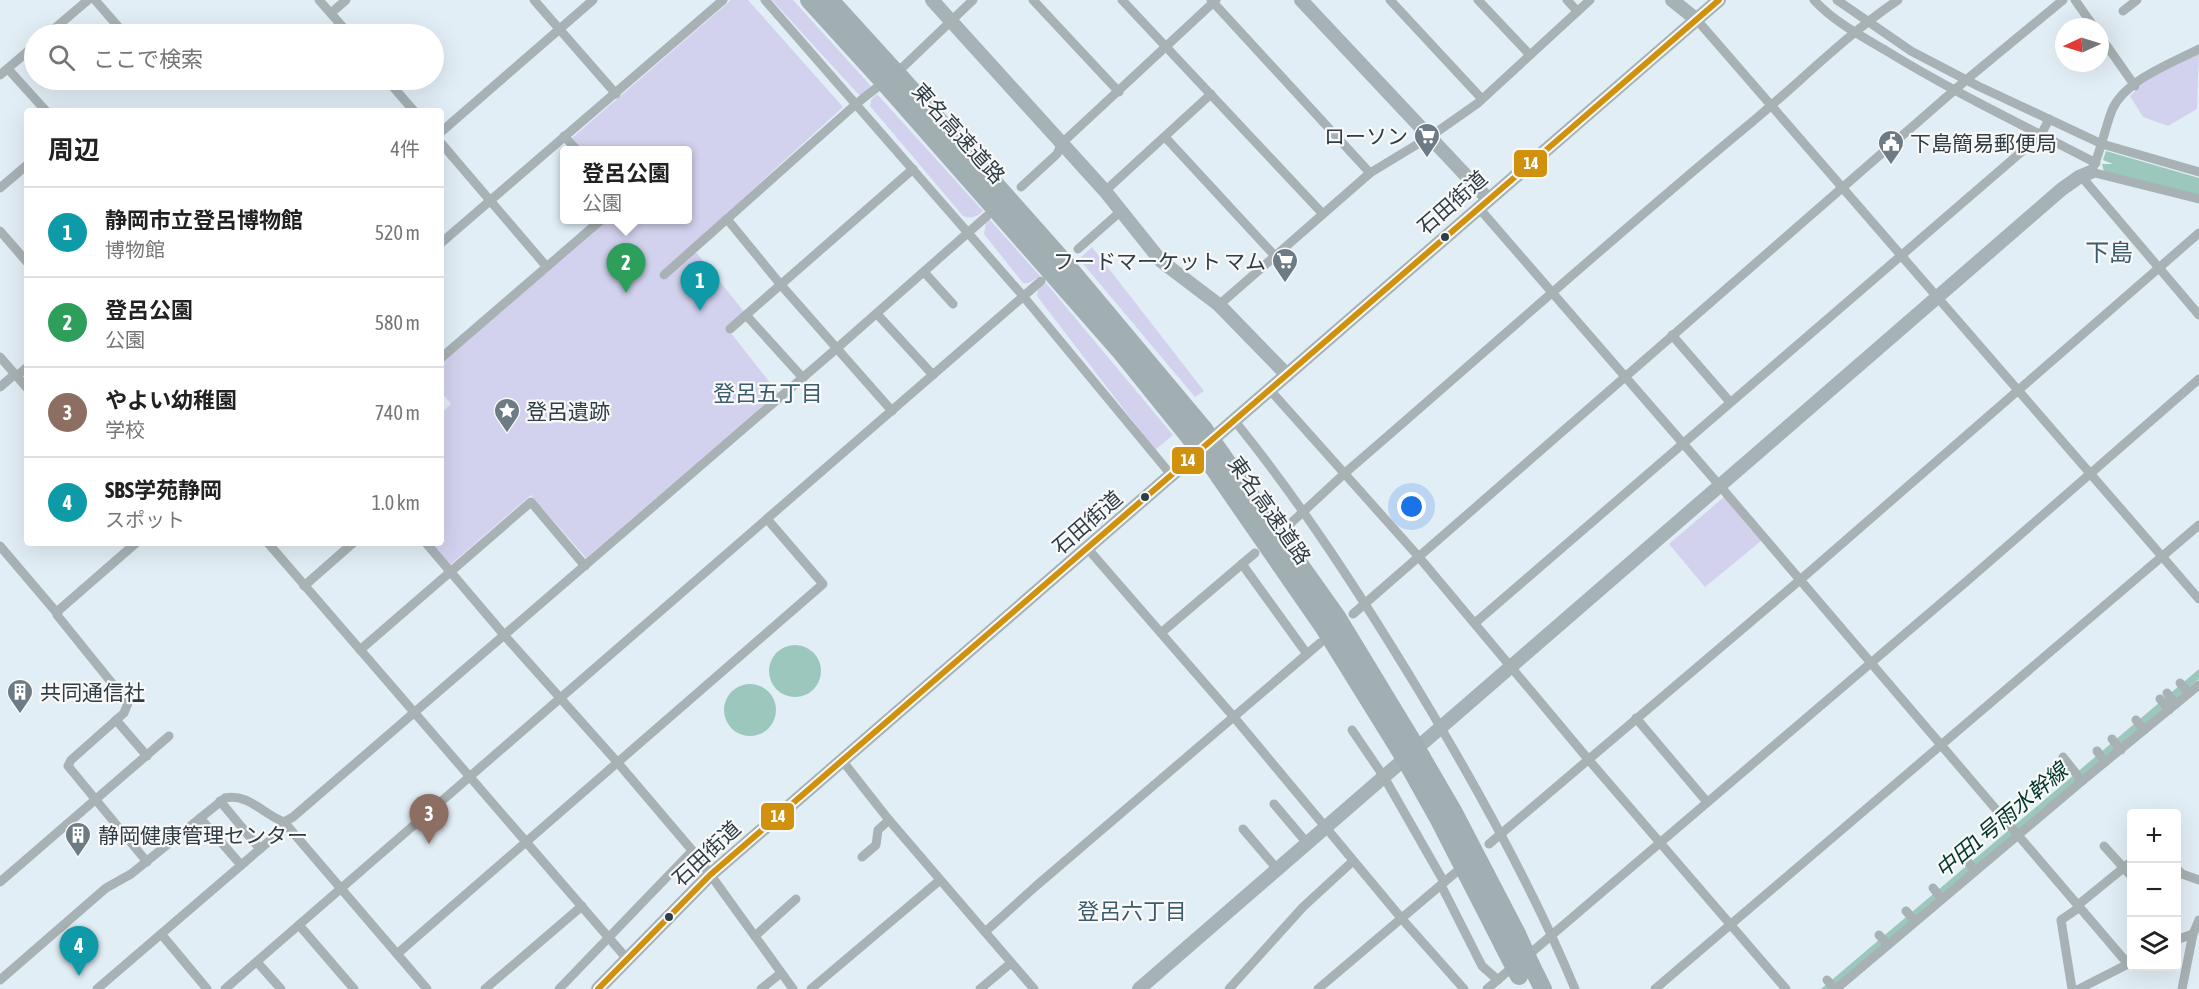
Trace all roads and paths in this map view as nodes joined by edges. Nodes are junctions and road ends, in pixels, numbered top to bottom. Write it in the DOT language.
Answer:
graph roads {
  1 [pos="88,0"];
  2 [pos="95,0"];
  3 [pos="319,0"];
  4 [pos="346,0"];
  5 [pos="534,0"];
  6 [pos="592,0"];
  7 [pos="723,0"];
  8 [pos="765,0"];
  9 [pos="809,0"];
  10 [pos="830,0"];
  11 [pos="932,0"];
  12 [pos="974,0"];
  13 [pos="1033,0"];
  14 [pos="1122,0"];
  15 [pos="1301,0"];
  16 [pos="1390,0"];
  17 [pos="1478,0"];
  18 [pos="1567,0"];
  19 [pos="1590,0"];
  20 [pos="1672,0"];
  21 [pos="1687,0"];
  22 [pos="1719,0"];
  23 [pos="1814,0"];
  24 [pos="1837,0"];
  25 [pos="1898,0"];
  26 [pos="2064,0"];
  27 [pos="2075,0"];
  28 [pos="2137,0"];
  29 [pos="1214,1"];
  30 [pos="1577,11"];
  31 [pos="2123,11"];
  32 [pos="331,13"];
  33 [pos="2088,18"];
  34 [pos="952,20"];
  35 [pos="1697,20"];
  36 [pos="1867,21"];
  37 [pos="60,24"];
  38 [pos="116,24"];
  39 [pos="340,24"];
  40 [pos="559,29"];
  41 [pos="1856,32"];
  42 [pos="1166,47"];
  43 [pos="2109,49"];
  44 [pos="2199,49"];
  45 [pos="24,55"];
  46 [pos="1530,55"];
  47 [pos="8,69"];
  48 [pos="0,75"];
  49 [pos="1966,80"];
  50 [pos="895,83"];
  51 [pos="2135,86"];
  52 [pos="24,87"];
  53 [pos="27,90"];
  54 [pos="396,90"];
  55 [pos="1955,90"];
  56 [pos="1119,92"];
  57 [pos="616,94"];
  58 [pos="1211,94"];
  59 [pos="1482,99"];
  60 [pos="856,104"];
  61 [pos="1770,107"];
  62 [pos="43,108"];
  63 [pos="411,108"];
  64 [pos="2049,119"];
  65 [pos="444,129"];
  66 [pos="2041,135"];
  67 [pos="564,136"];
  68 [pos="1431,136"];
  69 [pos="1165,137"];
  70 [pos="1062,143"];
  71 [pos="2102,144"];
  72 [pos="444,146"];
  73 [pos="573,146"];
  74 [pos="24,168"];
  75 [pos="913,169"];
  76 [pos="2089,170"];
  77 [pos="1370,172"];
  78 [pos="2199,172"];
  79 [pos="1021,187"];
  80 [pos="0,188"];
  81 [pos="1842,188"];
  82 [pos="1105,191"];
  83 [pos="2199,199"];
  84 [pos="490,200"];
  85 [pos="1483,203"];
  86 [pos="1121,211"];
  87 [pos="1322,213"];
  88 [pos="987,216"];
  89 [pos="727,219"];
  90 [pos="595,224"];
  91 [pos="0,231"];
  92 [pos="968,233"];
  93 [pos="2199,233"];
  94 [pos="444,240"];
  95 [pos="1078,249"];
  96 [pos="1900,255"];
  97 [pos="1275,256"];
  98 [pos="24,259"];
  99 [pos="546,266"];
  100 [pos="2158,267"];
  101 [pos="924,272"];
  102 [pos="664,275"];
  103 [pos="1041,281"];
  104 [pos="781,285"];
  105 [pos="1553,294"];
  106 [pos="1023,296"];
  107 [pos="1937,298"];
  108 [pos="953,304"];
  109 [pos="1219,305"];
  110 [pos="876,314"];
  111 [pos="746,315"];
  112 [pos="2199,315"];
  113 [pos="730,329"];
  114 [pos="1672,335"];
  115 [pos="836,349"];
  116 [pos="444,355"];
  117 [pos="0,357"];
  118 [pos="24,369"];
  119 [pos="16,375"];
  120 [pos="933,375"];
  121 [pos="1287,375"];
  122 [pos="1624,376"];
  123 [pos="803,378"];
  124 [pos="2199,379"];
  125 [pos="24,384"];
  126 [pos="0,387"];
  127 [pos="1270,390"];
  128 [pos="2017,390"];
  129 [pos="1730,402"];
  130 [pos="892,411"];
  131 [pos="1234,420"];
  132 [pos="1683,443"];
  133 [pos="1346,473"];
  134 [pos="2090,474"];
  135 [pos="1172,476"];
  136 [pos="1720,486"];
  137 [pos="1303,513"];
  138 [pos="768,520"];
  139 [pos="1291,523"];
  140 [pos="2199,525"];
  141 [pos="0,546"];
  142 [pos="133,546"];
  143 [pos="271,546"];
  144 [pos="350,546"];
  145 [pos="429,546"];
  146 [pos="1088,549"];
  147 [pos="1255,553"];
  148 [pos="1418,556"];
  149 [pos="2162,557"];
  150 [pos="1242,564"];
  151 [pos="585,566"];
  152 [pos="451,571"];
  153 [pos="1800,580"];
  154 [pos="304,586"];
  155 [pos="2199,599"];
  156 [pos="1365,602"];
  157 [pos="57,613"];
  158 [pos="1353,614"];
  159 [pos="1475,623"];
  160 [pos="1161,633"];
  161 [pos="505,636"];
  162 [pos="1320,643"];
  163 [pos="360,650"];
  164 [pos="1307,654"];
  165 [pos="1872,662"];
  166 [pos="1512,668"];
  167 [pos="2180,683"];
  168 [pos="2199,685"];
  169 [pos="2189,693"];
  170 [pos="2164,696"];
  171 [pos="561,700"];
  172 [pos="2172,707"];
  173 [pos="414,713"];
  174 [pos="1233,716"];
  175 [pos="1636,718"];
  176 [pos="116,720"];
  177 [pos="2136,720"];
  178 [pos="1441,727"];
  179 [pos="1352,730"];
  180 [pos="2144,730"];
  181 [pos="170,736"];
  182 [pos="2112,739"];
  183 [pos="1941,744"];
  184 [pos="2121,750"];
  185 [pos="2097,751"];
  186 [pos="147,756"];
  187 [pos="2063,757"];
  188 [pos="841,759"];
  189 [pos="1588,759"];
  190 [pos="2105,762"];
  191 [pos="618,763"];
  192 [pos="1384,777"];
  193 [pos="470,778"];
  194 [pos="2082,781"];
  195 [pos="96,800"];
  196 [pos="220,801"];
  197 [pos="1707,802"];
  198 [pos="1274,804"];
  199 [pos="200,818"];
  200 [pos="890,819"];
  201 [pos="284,822"];
  202 [pos="1325,828"];
  203 [pos="1243,829"];
  204 [pos="1500,834"];
  205 [pos="2018,836"];
  206 [pos="1661,841"];
  207 [pos="526,842"];
  208 [pos="1307,843"];
  209 [pos="1489,844"];
  210 [pos="2104,846"];
  211 [pos="260,849"];
  212 [pos="693,851"];
  213 [pos="862,857"];
  214 [pos="1353,861"];
  215 [pos="147,862"];
  216 [pos="2129,863"];
  217 [pos="241,865"];
  218 [pos="2123,867"];
  219 [pos="1277,870"];
  220 [pos="2127,871"];
  221 [pos="1455,873"];
  222 [pos="2181,874"];
  223 [pos="710,875"];
  224 [pos="940,879"];
  225 [pos="2199,880"];
  226 [pos="0,882"];
  227 [pos="1443,883"];
  228 [pos="340,889"];
  229 [pos="796,900"];
  230 [pos="582,906"];
  231 [pos="2079,906"];
  232 [pos="1402,918"];
  233 [pos="2199,920"];
  234 [pos="299,925"];
  235 [pos="1731,925"];
  236 [pos="986,932"];
  237 [pos="162,934"];
  238 [pos="1552,934"];
  239 [pos="2193,934"];
  240 [pos="755,936"];
  241 [pos="2181,936"];
  242 [pos="609,938"];
  243 [pos="397,954"];
  244 [pos="628,960"];
  245 [pos="2127,960"];
  246 [pos="257,962"];
  247 [pos="1011,963"];
  248 [pos="2127,965"];
  249 [pos="781,973"];
  250 [pos="1525,977"];
  251 [pos="0,980"];
  252 [pos="1498,980"];
  253 [pos="1833,986"];
  254 [pos="97,989"];
  255 [pos="207,989"];
  256 [pos="225,989"];
  257 [pos="281,989"];
  258 [pos="354,989"];
  259 [pos="427,989"];
  260 [pos="484,989"];
  261 [pos="559,989"];
  262 [pos="598,989"];
  263 [pos="761,989"];
  264 [pos="793,989"];
  265 [pos="811,989"];
  266 [pos="980,989"];
  267 [pos="1034,989"];
  268 [pos="1139,989"];
  269 [pos="1228,989"];
  270 [pos="1318,989"];
  271 [pos="1464,989"];
  272 [pos="1487,989"];
  273 [pos="1543,989"];
  274 [pos="1575,989"];
  275 [pos="1655,989"];
  276 [pos="1786,989"];
  277 [pos="2072,989"];
  278 [pos="2079,989"];
  279 [pos="2182,989"];
  1 -- 37 [label="street"];
  2 -- 38 [label="street"];
  3 -- 32 [label="street"];
  4 -- 32 [label="street"];
  5 -- 40 [label="street"];
  6 -- 40 [label="street"];
  7 -- 57 [label="street"];
  8 -- 60 [label="street"];
  9 -- 50 [label="highway, 東名高速道路, bridge"];
  10 -- 50 [label="highway, 東名高速道路, bridge"];
  11 -- 34 [label="street"];
  12 -- 34 [label="street"];
  13 -- 56 [label="street"];
  14 -- 42 [label="street"];
  15 -- 68 [label="street"];
  16 -- 59 [label="street"];
  17 -- 46 [label="street"];
  18 -- 30 [label="street"];
  19 -- 30 [label="street"];
  20 -- 35 [label="street"];
  21 -- 35 [label="street"];
  22 -- 35 [label="street, 石田街道"];
  23 -- 41 [label="street"];
  24 -- 36 [label="street"];
  25 -- 36 [label="street"];
  26 -- 49 [label="street"];
  27 -- 33 [label="street"];
  28 -- 31 [label="street"];
  29 -- 42 [label="street"];
  29 -- 77 [label="street"];
  30 -- 46 [label="street"];
  32 -- 39 [label="street"];
  34 -- 60 [label="street"];
  34 -- 70 [label="street"];
  35 -- 61 [label="street"];
  35 -- 85 [label="street, 石田街道"];
  36 -- 41 [label="street"];
  36 -- 49 [label="street"];
  40 -- 57 [label="street"];
  40 -- 65 [label="street"];
  41 -- 55 [label="street"];
  41 -- 61 [label="street"];
  42 -- 56 [label="street"];
  42 -- 58 [label="street"];
  43 -- 51 [label="street"];
  44 -- 51 [label="street"];
  45 -- 47 [label="street"];
  46 -- 59 [label="street"];
  47 -- 48 [label="street"];
  47 -- 52 [label="street"];
  49 -- 55 [label="street"];
  49 -- 64 [label="street"];
  50 -- 250 [label="highway, 東名高速道路, bridge"];
  51 -- 71 [label="street"];
  53 -- 62 [label="street"];
  54 -- 63 [label="street"];
  55 -- 66 [label="street"];
  55 -- 81 [label="street"];
  56 -- 70 [label="street"];
  57 -- 67 [label="street"];
  58 -- 69 [label="street"];
  58 -- 87 [label="street"];
  59 -- 68 [label="street"];
  60 -- 75 [label="street"];
  60 -- 89 [label="street"];
  61 -- 81 [label="street"];
  61 -- 105 [label="street"];
  64 -- 66 [label="street"];
  64 -- 71 [label="street"];
  66 -- 76 [label="street"];
  66 -- 96 [label="street"];
  67 -- 73 [label="street"];
  67 -- 84 [label="street"];
  68 -- 77 [label="street"];
  68 -- 85 [label="street"];
  69 -- 82 [label="street"];
  69 -- 97 [label="street"];
  70 -- 79 [label="street"];
  70 -- 82 [label="street"];
  71 -- 76 [label="street"];
  71 -- 78 [label="street"];
  72 -- 84 [label="street"];
  74 -- 80 [label="street"];
  75 -- 92 [label="street"];
  75 -- 104 [label="street"];
  76 -- 83 [label="street"];
  76 -- 100 [label="street"];
  76 -- 107 [label="street"];
  77 -- 87 [label="street"];
  81 -- 96 [label="street"];
  81 -- 114 [label="street"];
  82 -- 86 [label="street"];
  84 -- 94 [label="street"];
  84 -- 99 [label="street"];
  85 -- 105 [label="street"];
  85 -- 121 [label="street, 石田街道"];
  86 -- 95 [label="street"];
  86 -- 109 [label="street"];
  87 -- 97 [label="street"];
  88 -- 92 [label="street"];
  89 -- 102 [label="street"];
  89 -- 104 [label="street"];
  90 -- 99 [label="street"];
  91 -- 98 [label="street"];
  92 -- 101 [label="street"];
  92 -- 106 [label="street"];
  93 -- 100 [label="street"];
  96 -- 107 [label="street"];
  96 -- 129 [label="street"];
  97 -- 109 [label="street"];
  99 -- 116 [label="street"];
  100 -- 112 [label="street"];
  100 -- 128 [label="street"];
  101 -- 108 [label="street"];
  101 -- 110 [label="street"];
  103 -- 106 [label="street"];
  104 -- 111 [label="street"];
  104 -- 115 [label="street"];
  105 -- 122 [label="street"];
  105 -- 133 [label="street"];
  106 -- 120 [label="street"];
  106 -- 135 [label="street"];
  107 -- 128 [label="street"];
  107 -- 136 [label="street"];
  109 -- 121 [label="street"];
  110 -- 115 [label="street"];
  110 -- 120 [label="street"];
  111 -- 113 [label="street"];
  111 -- 123 [label="street"];
  114 -- 122 [label="street"];
  114 -- 129 [label="street"];
  115 -- 123 [label="street"];
  115 -- 130 [label="street"];
  117 -- 119 [label="street"];
  118 -- 119 [label="street"];
  119 -- 125 [label="street"];
  119 -- 126 [label="street"];
  120 -- 130 [label="street"];
  121 -- 127 [label="street, 石田街道"];
  122 -- 132 [label="street"];
  122 -- 148 [label="street"];
  123 -- 151 [label="street"];
  124 -- 134 [label="street"];
  127 -- 131 [label="street, 石田街道"];
  127 -- 133 [label="street"];
  128 -- 134 [label="street"];
  128 -- 153 [label="street"];
  129 -- 132 [label="street"];
  130 -- 138 [label="street"];
  131 -- 135 [label="street, 石田街道"];
  131 -- 137 [label="street"];
  132 -- 136 [label="street"];
  132 -- 159 [label="street"];
  133 -- 137 [label="street"];
  133 -- 148 [label="street"];
  134 -- 149 [label="street"];
  134 -- 165 [label="street"];
  135 -- 146 [label="street, 石田街道"];
  136 -- 153 [label="street"];
  136 -- 166 [label="street"];
  137 -- 139 [label="street"];
  137 -- 156 [label="street"];
  138 -- 171 [label="street"];
  138 -- 191 [label="street"];
  140 -- 149 [label="street"];
  141 -- 157 [label="street"];
  142 -- 157 [label="street"];
  143 -- 154 [label="street"];
  144 -- 154 [label="street"];
  145 -- 152 [label="street"];
  146 -- 160 [label="street"];
  146 -- 188 [label="street, 石田街道"];
  147 -- 150 [label="street"];
  148 -- 156 [label="street"];
  148 -- 159 [label="street"];
  149 -- 155 [label="street"];
  149 -- 183 [label="street"];
  150 -- 160 [label="street"];
  150 -- 164 [label="street"];
  151 -- 152 [label="street"];
  151 -- 161 [label="street"];
  152 -- 161 [label="street"];
  152 -- 163 [label="street"];
  153 -- 165 [label="street"];
  153 -- 175 [label="street"];
  154 -- 163 [label="street"];
  156 -- 158 [label="street"];
  156 -- 178 [label="street"];
  157 -- 176 [label="street"];
  159 -- 166 [label="street"];
  160 -- 174 [label="street"];
  161 -- 171 [label="street"];
  161 -- 173 [label="street"];
  162 -- 164 [label="street"];
  163 -- 173 [label="street"];
  164 -- 174 [label="street"];
  165 -- 183 [label="street"];
  165 -- 197 [label="street"];
  166 -- 178 [label="street"];
  166 -- 189 [label="street"];
  167 -- 169 [label="street"];
  168 -- 169 [label="street"];
  169 -- 172 [label="street"];
  170 -- 172 [label="street"];
  171 -- 191 [label="street"];
  171 -- 193 [label="street"];
  172 -- 180 [label="street"];
  173 -- 193 [label="street"];
  173 -- 201 [label="street"];
  174 -- 202 [label="street"];
  174 -- 236 [label="street"];
  175 -- 189 [label="street"];
  175 -- 197 [label="street"];
  176 -- 186 [label="street"];
  176 -- 195 [label="street"];
  177 -- 180 [label="street"];
  178 -- 192 [label="street"];
  178 -- 204 [label="street"];
  179 -- 192 [label="street"];
  180 -- 184 [label="street"];
  181 -- 186 [label="street"];
  182 -- 184 [label="street"];
  183 -- 205 [label="street"];
  183 -- 235 [label="street"];
  184 -- 190 [label="street"];
  185 -- 190 [label="street"];
  186 -- 195 [label="street"];
  187 -- 194 [label="street"];
  188 -- 200 [label="street"];
  188 -- 223 [label="street, 石田街道"];
  189 -- 204 [label="street"];
  189 -- 206 [label="street"];
  190 -- 194 [label="street"];
  191 -- 207 [label="street"];
  191 -- 212 [label="street"];
  192 -- 202 [label="street"];
  192 -- 227 [label="street"];
  193 -- 207 [label="street"];
  193 -- 228 [label="street"];
  194 -- 205 [label="street"];
  195 -- 215 [label="street"];
  195 -- 226 [label="street"];
  196 -- 199 [label="street"];
  196 -- 201 [label="street"];
  196 -- 211 [label="street"];
  197 -- 206 [label="street"];
  198 -- 208 [label="street"];
  199 -- 215 [label="street"];
  199 -- 217 [label="street"];
  200 -- 213 [label="street"];
  200 -- 224 [label="street"];
  201 -- 211 [label="street"];
  201 -- 228 [label="street"];
  202 -- 208 [label="street"];
  202 -- 214 [label="street"];
  203 -- 219 [label="street"];
  204 -- 209 [label="street"];
  204 -- 238 [label="street"];
  205 -- 231 [label="street"];
  205 -- 253 [label="street"];
  206 -- 235 [label="street"];
  206 -- 238 [label="street"];
  207 -- 230 [label="street"];
  207 -- 243 [label="street"];
  208 -- 219 [label="street"];
  210 -- 218 [label="street"];
  211 -- 217 [label="street"];
  212 -- 223 [label="street"];
  212 -- 242 [label="street"];
  214 -- 232 [label="street"];
  214 -- 269 [label="street"];
  215 -- 251 [label="street"];
  216 -- 218 [label="street"];
  217 -- 237 [label="street"];
  218 -- 220 [label="street"];
  218 -- 231 [label="street"];
  219 -- 268 [label="street"];
  221 -- 227 [label="street"];
  222 -- 225 [label="street"];
  223 -- 240 [label="street"];
  223 -- 244 [label="street, 石田街道"];
  224 -- 236 [label="street"];
  224 -- 265 [label="street"];
  227 -- 232 [label="street"];
  227 -- 252 [label="street"];
  228 -- 234 [label="street"];
  228 -- 243 [label="street"];
  229 -- 240 [label="street"];
  230 -- 242 [label="street"];
  230 -- 260 [label="street"];
  231 -- 245 [label="street"];
  231 -- 277 [label="street"];
  232 -- 270 [label="street"];
  232 -- 271 [label="street"];
  233 -- 239 [label="street"];
  234 -- 246 [label="street"];
  234 -- 258 [label="street"];
  235 -- 275 [label="street"];
  235 -- 276 [label="street"];
  236 -- 247 [label="street"];
  237 -- 254 [label="street"];
  237 -- 255 [label="street"];
  238 -- 252 [label="street"];
  238 -- 274 [label="street"];
  239 -- 241 [label="street"];
  239 -- 279 [label="street"];
  240 -- 249 [label="street"];
  242 -- 244 [label="street"];
  242 -- 261 [label="street"];
  243 -- 259 [label="street"];
  244 -- 262 [label="street, 石田街道"];
  246 -- 256 [label="street"];
  246 -- 257 [label="street"];
  247 -- 266 [label="street"];
  247 -- 267 [label="street"];
  248 -- 278 [label="street"];
  249 -- 263 [label="street"];
  249 -- 264 [label="street"];
  250 -- 273 [label="highway, 東名高速道路"];
  252 -- 272 [label="street"];
}
